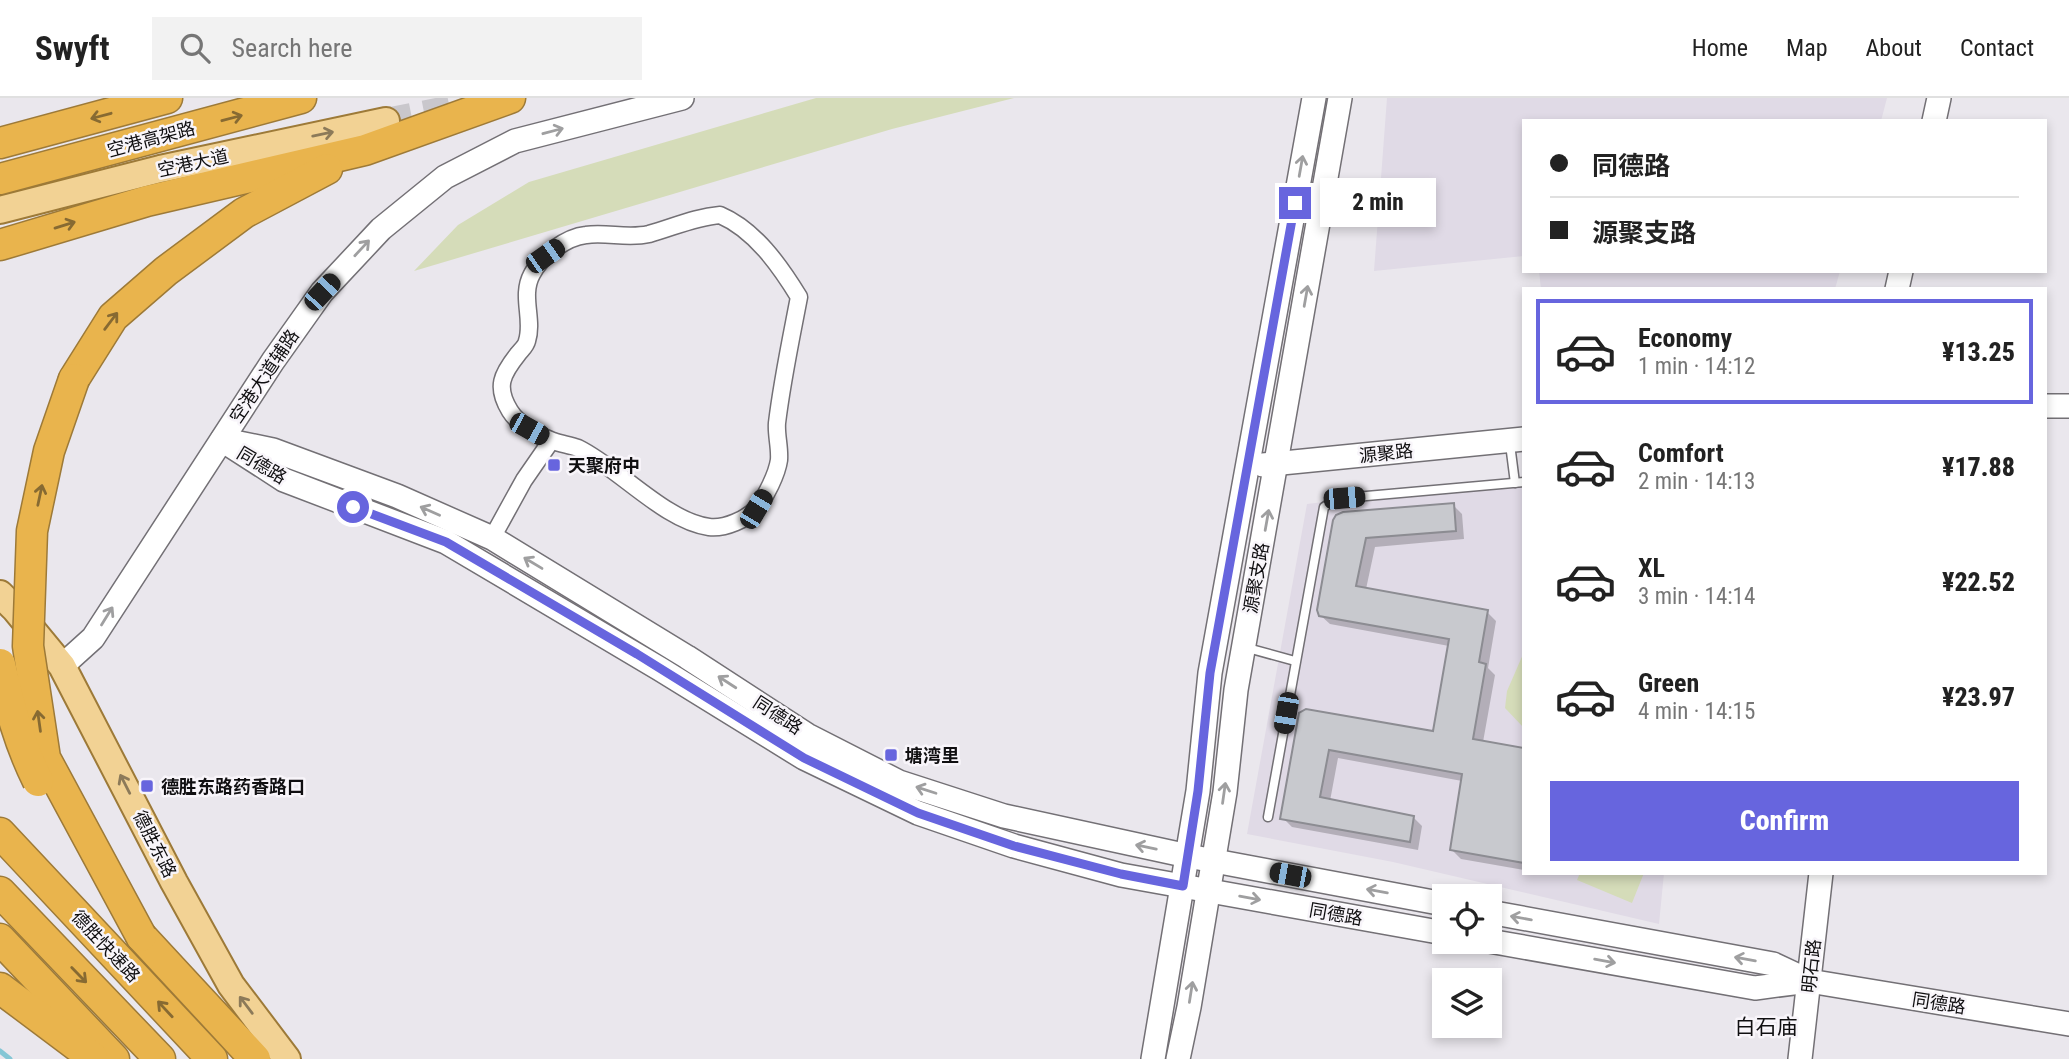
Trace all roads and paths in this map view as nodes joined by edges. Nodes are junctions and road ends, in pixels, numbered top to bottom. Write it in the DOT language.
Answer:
graph roads {
  1 [pos="167,98"];
  2 [pos="302,98"];
  3 [pos="510,98"];
  4 [pos="682,98"];
  5 [pos="1314,98"];
  6 [pos="1340,98"];
  7 [pos="1939,98"];
  8 [pos="1934,119"];
  9 [pos="386,121"];
  10 [pos="0,143"];
  11 [pos="365,150"];
  12 [pos="0,179"];
  13 [pos="0,210"];
  14 [pos="0,246"];
  15 [pos="2047,406"];
  16 [pos="2069,406"];
  17 [pos="222,440"];
  18 [pos="1517,440"];
  19 [pos="551,441"];
  20 [pos="1277,464"];
  21 [pos="1247,466"];
  22 [pos="1520,482"];
  23 [pos="492,538"];
  24 [pos="0,594"];
  25 [pos="1244,647"];
  26 [pos="1295,661"];
  27 [pos="0,664"];
  28 [pos="62,666"];
  29 [pos="0,690"];
  30 [pos="1268,817"];
  31 [pos="0,834"];
  32 [pos="1188,856"];
  33 [pos="1213,861"];
  34 [pos="1821,875"];
  35 [pos="1183,886"];
  36 [pos="0,891"];
  37 [pos="1208,891"];
  38 [pos="1432,902"];
  39 [pos="1502,914"];
  40 [pos="1432,931"];
  41 [pos="141,936"];
  42 [pos="0,939"];
  43 [pos="1502,943"];
  44 [pos="1809,981"];
  45 [pos="0,988"];
  46 [pos="2069,1024"];
  47 [pos="95,1059"];
  48 [pos="114,1059"];
  49 [pos="160,1059"];
  50 [pos="212,1059"];
  51 [pos="255,1059"];
  52 [pos="287,1059"];
  53 [pos="1153,1059"];
  54 [pos="1178,1059"];
  55 [pos="1800,1059"];
  1 -- 10 [label="highway, 空港高架路, one-way"];
  12 -- 2 [label="highway, 空港高架路, one-way"];
  3 -- 11 [label="highway"];
  17 -- 4 [label="street, 空港大道辅路, one-way"];
  21 -- 5 [label="street, 源聚支路, one-way"];
  20 -- 6 [label="street, 源聚支路, one-way"];
  7 -- 8 [label="street"];
  13 -- 9 [label="main road, 空港大道, one-way"];
  14 -- 11 [label="highway, one-way"];
  41 -- 11 [label="highway, one-way, bridge"];
  15 -- 16 [label="street"];
  23 -- 17 [label="street, 同德路, one-way"];
  28 -- 17 [label="street, 空港大道辅路, one-way"];
  17 -- 35 [label="street, 同德路"];
  18 -- 20 [label="street, 源聚路"];
  18 -- 22 [label="lane"];
  19 -- 19 [label="street"];
  19 -- 23 [label="street"];
  20 -- 21 [label="street, 源聚路"];
  25 -- 20 [label="street, 源聚支路, one-way"];
  21 -- 32 [label="street, 源聚支路"];
  22 -- 26 [label="lane"];
  32 -- 23 [label="street, 同德路, one-way"];
  24 -- 28 [label="main road, 德胜东路"];
  25 -- 26 [label="lane"];
  33 -- 25 [label="street, 源聚支路, one-way"];
  26 -- 30 [label="lane"];
  27 -- 41 [label="highway, bridge"];
  28 -- 29 [label="street"];
  52 -- 28 [label="main road, 德胜东路, one-way"];
  50 -- 31 [label="highway, 德胜快速路, one-way"];
  32 -- 33 [label="street, 同德路"];
  32 -- 35 [label="street, 源聚支路"];
  33 -- 37 [label="street, 源聚支路"];
  38 -- 33 [label="street, 同德路, one-way"];
  34 -- 44 [label="street, 明石路"];
  35 -- 37 [label="street, 同德路"];
  35 -- 53 [label="street, 源聚支路"];
  36 -- 49 [label="highway, one-way"];
  37 -- 40 [label="street, 同德路, one-way"];
  54 -- 37 [label="street, 源聚支路, one-way"];
  44 -- 39 [label="street, 同德路, one-way"];
  41 -- 51 [label="highway"];
  42 -- 48 [label="highway"];
  43 -- 44 [label="street, 同德路, one-way"];
  44 -- 46 [label="street, 同德路"];
  44 -- 55 [label="street, 明石路"];
  45 -- 47 [label="highway"];
}
